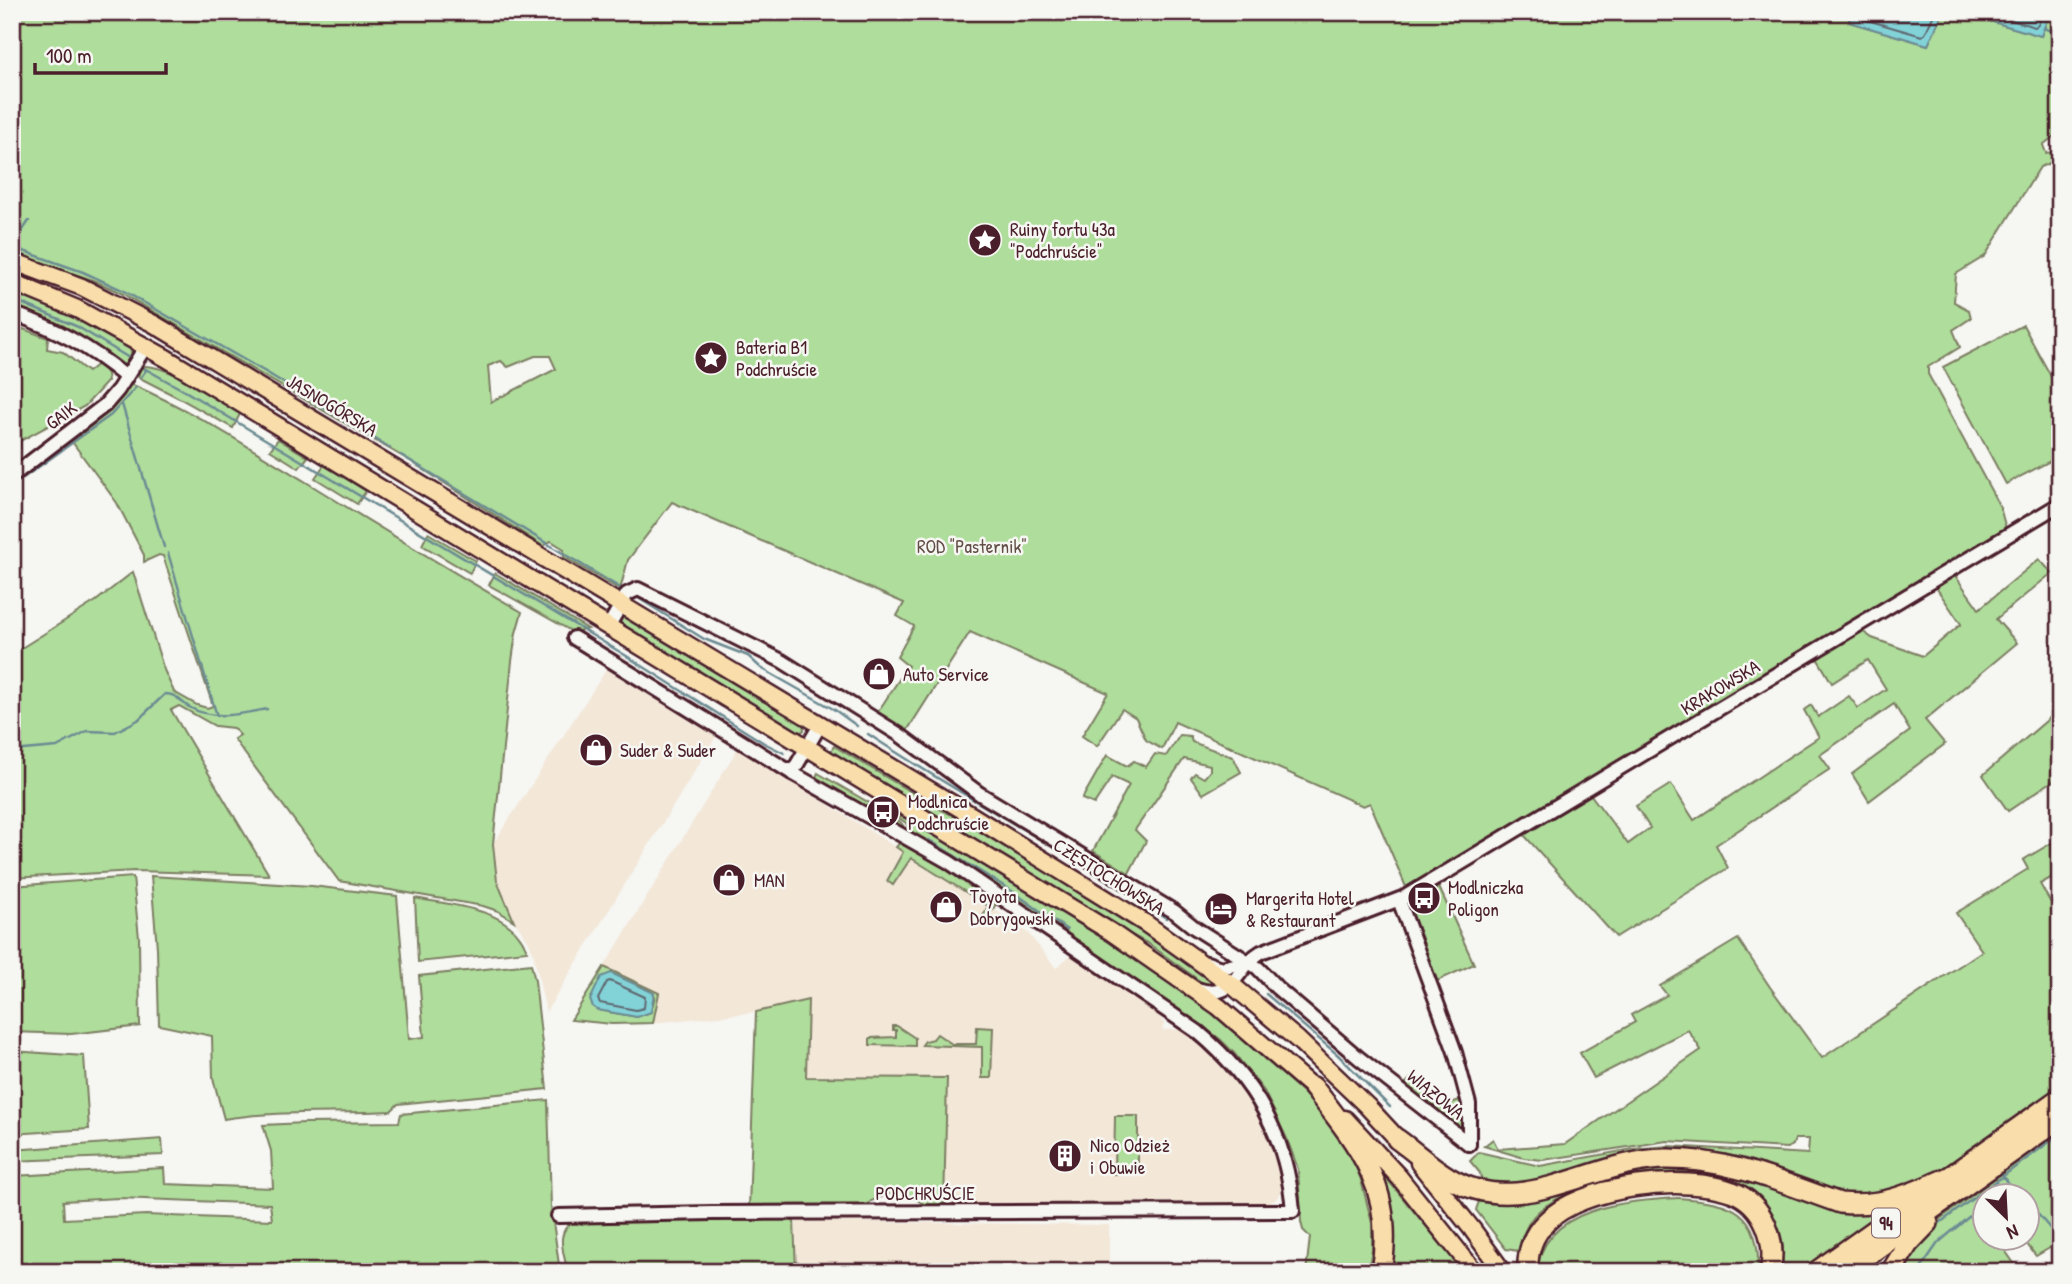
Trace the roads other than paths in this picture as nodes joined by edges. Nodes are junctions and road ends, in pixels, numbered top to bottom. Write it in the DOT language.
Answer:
graph roads {
  1 [pos="12,261"];
  2 [pos="12,282"];
  3 [pos="12,313"];
  4 [pos="146,346"];
  5 [pos="127,377"];
  6 [pos="387,462"];
  7 [pos="12,476"];
  8 [pos="373,484"];
  9 [pos="2060,504"];
  10 [pos="621,604"];
  11 [pos="608,627"];
  12 [pos="574,638"];
  13 [pos="820,725"];
  14 [pos="806,747"];
  15 [pos="792,773"];
  16 [pos="1399,900"];
  17 [pos="1199,960"];
  18 [pos="1247,962"];
  19 [pos="1190,985"];
  20 [pos="1232,985"];
  21 [pos="1313,1087"];
  22 [pos="2060,1098"];
  23 [pos="2060,1118"];
  24 [pos="1397,1139"];
  25 [pos="1958,1182"];
  26 [pos="558,1216"];
  27 [pos="1381,1272"];
  28 [pos="1475,1272"];
  29 [pos="1503,1272"];
  30 [pos="1528,1272"];
  31 [pos="1770,1272"];
  32 [pos="1816,1272"];
  33 [pos="1844,1272"];
  34 [pos="1891,1272"];
  1 -- 6 [label="main road, JASNOGÓRSKA"];
  2 -- 4 [label="main road"];
  3 -- 5 [label="street"];
  4 -- 5 [label="street, GAIK"];
  4 -- 8 [label="main road"];
  5 -- 7 [label="street, GAIK"];
  6 -- 8 [label="main road"];
  6 -- 10 [label="main road, JASNOGÓRSKA"];
  8 -- 11 [label="main road"];
  9 -- 16 [label="street, KRAKOWSKA"];
  10 -- 11 [label="street"];
  10 -- 13 [label="main road, CZĘSTOCHOWSKA"];
  10 -- 18 [label="street"];
  11 -- 14 [label="main road"];
  12 -- 15 [label="street"];
  13 -- 14 [label="street"];
  13 -- 17 [label="main road, CZĘSTOCHOWSKA"];
  14 -- 15 [label="street"];
  14 -- 19 [label="main road"];
  15 -- 26 [label="street, PODCHRUŚCIE"];
  16 -- 18 [label="street, KRAKOWSKA"];
  16 -- 18 [label="street, WIĄZOWA"];
  17 -- 18 [label="street"];
  17 -- 20 [label="main road, CZĘSTOCHOWSKA"];
  18 -- 20 [label="street"];
  19 -- 20 [label="street"];
  19 -- 21 [label="main road"];
  20 -- 24 [label="main road, CZĘSTOCHOWSKA"];
  21 -- 27 [label="highway"];
  21 -- 28 [label="main road"];
  22 -- 25 [label="highway, 94"];
  23 -- 25 [label="highway, 94"];
  24 -- 25 [label="highway"];
  24 -- 29 [label="main road, CZĘSTOCHOWSKA"];
  25 -- 32 [label="highway, 94"];
  25 -- 33 [label="highway"];
  25 -- 34 [label="highway, 94"];
  30 -- 31 [label="highway"];
}
